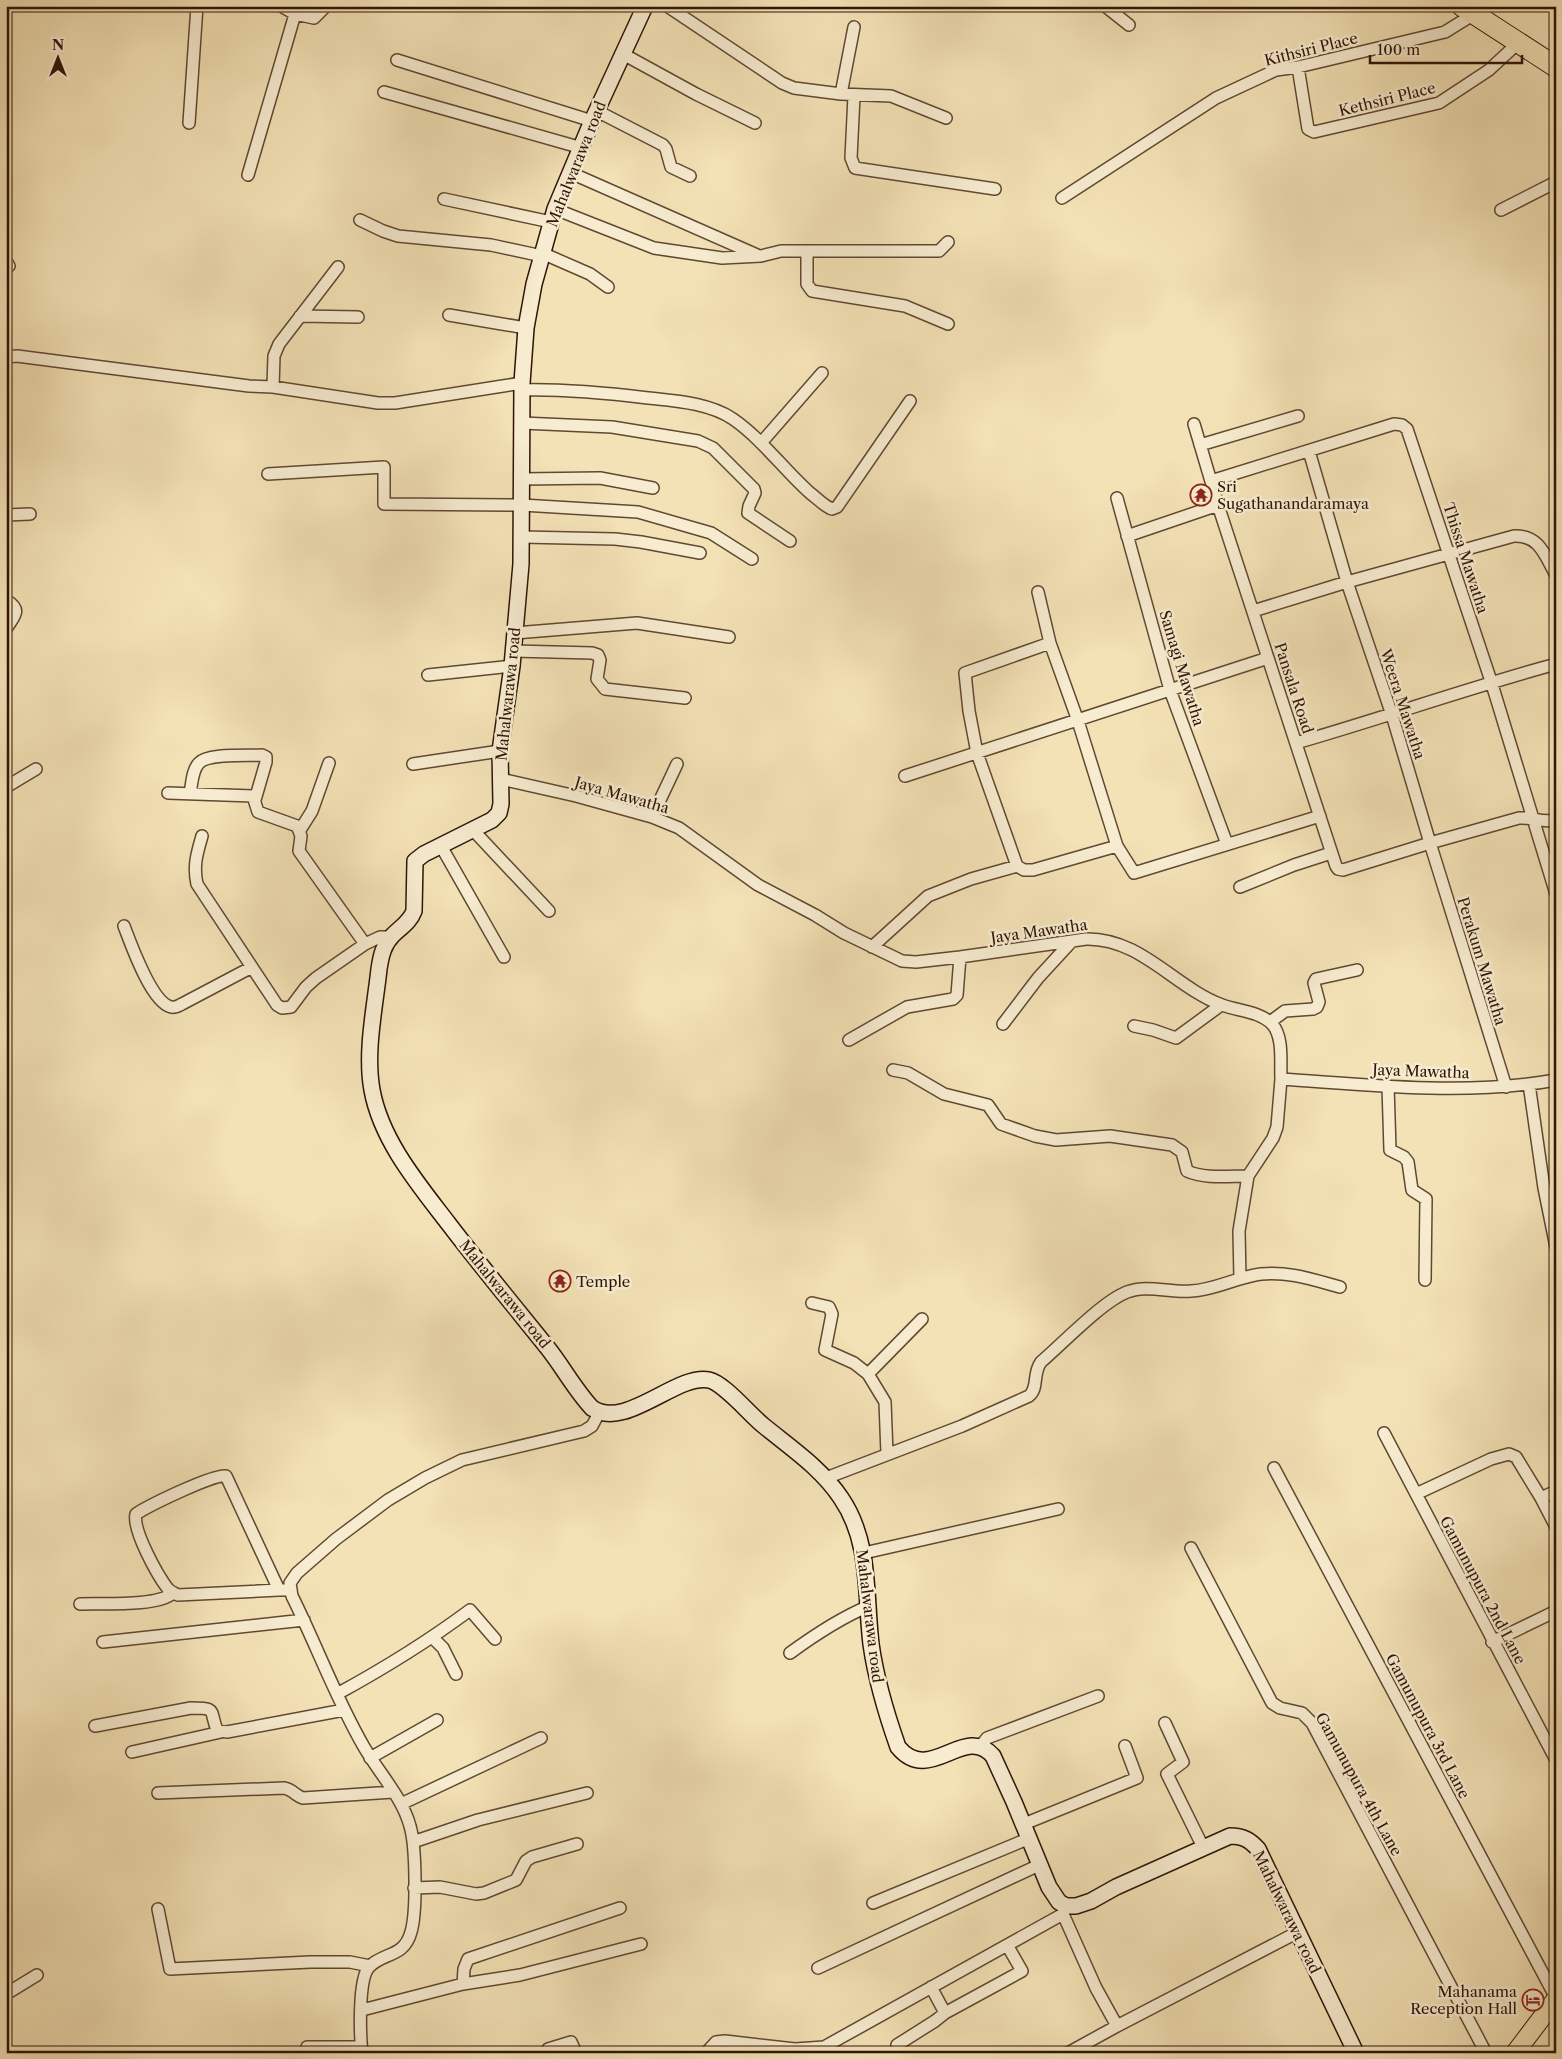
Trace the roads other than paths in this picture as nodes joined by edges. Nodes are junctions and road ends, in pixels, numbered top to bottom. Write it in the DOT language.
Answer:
graph roads {
  1 [pos="197,6"];
  2 [pos="281,6"];
  3 [pos="326,6"];
  4 [pos="645,6"];
  5 [pos="667,6"];
  6 [pos="1105,6"];
  7 [pos="1471,9"];
  8 [pos="295,14"];
  9 [pos="1129,26"];
  10 [pos="854,27"];
  11 [pos="1518,43"];
  12 [pos="1556,53"];
  13 [pos="623,54"];
  14 [pos="397,60"];
  15 [pos="1298,67"];
  16 [pos="1556,67"];
  17 [pos="384,92"];
  18 [pos="841,94"];
  19 [pos="854,96"];
  20 [pos="594,116"];
  21 [pos="946,118"];
  22 [pos="188,122"];
  23 [pos="755,123"];
  24 [pos="582,148"];
  25 [pos="571,173"];
  26 [pos="248,176"];
  27 [pos="690,176"];
  28 [pos="1556,182"];
  29 [pos="995,189"];
  30 [pos="1062,198"];
  31 [pos="444,199"];
  32 [pos="1501,210"];
  33 [pos="553,215"];
  34 [pos="360,220"];
  35 [pos="948,242"];
  36 [pos="807,251"];
  37 [pos="542,254"];
  38 [pos="761,256"];
  39 [pos="338,267"];
  40 [pos="608,286"];
  41 [pos="449,315"];
  42 [pos="300,316"];
  43 [pos="358,317"];
  44 [pos="948,324"];
  45 [pos="526,328"];
  46 [pos="6,357"];
  47 [pos="822,373"];
  48 [pos="522,386"];
  49 [pos="273,387"];
  50 [pos="910,401"];
  51 [pos="1298,416"];
  52 [pos="522,423"];
  53 [pos="1194,424"];
  54 [pos="761,444"];
  55 [pos="1200,445"];
  56 [pos="1309,451"];
  57 [pos="268,474"];
  58 [pos="522,479"];
  59 [pos="1212,482"];
  60 [pos="653,488"];
  61 [pos="1117,498"];
  62 [pos="522,505"];
  63 [pos="1218,505"];
  64 [pos="30,514"];
  65 [pos="6,515"];
  66 [pos="1128,536"];
  67 [pos="522,537"];
  68 [pos="790,541"];
  69 [pos="700,553"];
  70 [pos="1449,554"];
  71 [pos="752,559"];
  72 [pos="1556,575"];
  73 [pos="1347,582"];
  74 [pos="1038,592"];
  75 [pos="6,600"];
  76 [pos="1253,611"];
  77 [pos="6,629"];
  78 [pos="515,633"];
  79 [pos="729,637"];
  80 [pos="1050,644"];
  81 [pos="1268,658"];
  82 [pos="513,659"];
  83 [pos="1556,664"];
  84 [pos="428,675"];
  85 [pos="1491,681"];
  86 [pos="1170,690"];
  87 [pos="684,698"];
  88 [pos="1392,715"];
  89 [pos="1078,721"];
  90 [pos="1296,743"];
  91 [pos="500,751"];
  92 [pos="977,753"];
  93 [pos="329,763"];
  94 [pos="413,764"];
  95 [pos="677,764"];
  96 [pos="36,770"];
  97 [pos="905,776"];
  98 [pos="501,779"];
  99 [pos="6,787"];
  100 [pos="168,793"];
  101 [pos="190,794"];
  102 [pos="255,800"];
  103 [pos="1320,816"];
  104 [pos="652,817"];
  105 [pos="1534,820"];
  106 [pos="1556,820"];
  107 [pos="300,830"];
  108 [pos="474,830"];
  109 [pos="202,836"];
  110 [pos="1430,843"];
  111 [pos="1227,844"];
  112 [pos="441,846"];
  113 [pos="1117,846"];
  114 [pos="1331,853"];
  115 [pos="1018,866"];
  116 [pos="1240,887"];
  117 [pos="1556,894"];
  118 [pos="549,912"];
  119 [pos="124,926"];
  120 [pos="391,937"];
  121 [pos="1072,941"];
  122 [pos="365,944"];
  123 [pos="872,948"];
  124 [pos="504,957"];
  125 [pos="960,957"];
  126 [pos="252,967"];
  127 [pos="1357,970"];
  128 [pos="1221,1005"];
  129 [pos="1270,1022"];
  130 [pos="1003,1024"];
  131 [pos="1134,1026"];
  132 [pos="849,1040"];
  133 [pos="892,1070"];
  134 [pos="1281,1079"];
  135 [pos="1556,1080"];
  136 [pos="1529,1084"];
  137 [pos="1388,1086"];
  138 [pos="1506,1087"];
  139 [pos="1248,1176"];
  140 [pos="1556,1246"];
  141 [pos="1240,1279"];
  142 [pos="1425,1280"];
  143 [pos="1340,1287"];
  144 [pos="812,1303"];
  145 [pos="922,1319"];
  146 [pos="868,1374"];
  147 [pos="599,1413"];
  148 [pos="1384,1433"];
  149 [pos="888,1454"];
  150 [pos="1274,1468"];
  151 [pos="826,1478"];
  152 [pos="1556,1491"];
  153 [pos="1416,1494"];
  154 [pos="1541,1498"];
  155 [pos="1058,1509"];
  156 [pos="1556,1527"];
  157 [pos="1191,1548"];
  158 [pos="864,1553"];
  159 [pos="285,1590"];
  160 [pos="173,1593"];
  161 [pos="80,1604"];
  162 [pos="869,1606"];
  163 [pos="1556,1611"];
  164 [pos="304,1620"];
  165 [pos="433,1638"];
  166 [pos="495,1639"];
  167 [pos="103,1642"];
  168 [pos="1492,1642"];
  169 [pos="790,1653"];
  170 [pos="456,1674"];
  171 [pos="337,1694"];
  172 [pos="1098,1696"];
  173 [pos="344,1710"];
  174 [pos="437,1720"];
  175 [pos="1165,1723"];
  176 [pos="95,1726"];
  177 [pos="222,1732"];
  178 [pos="541,1738"];
  179 [pos="1125,1746"];
  180 [pos="980,1747"];
  181 [pos="132,1752"];
  182 [pos="370,1758"];
  183 [pos="1556,1760"];
  184 [pos="393,1792"];
  185 [pos="158,1793"];
  186 [pos="587,1793"];
  187 [pos="401,1804"];
  188 [pos="1024,1824"];
  189 [pos="1030,1838"];
  190 [pos="413,1842"];
  191 [pos="576,1844"];
  192 [pos="1203,1847"];
  193 [pos="1039,1865"];
  194 [pos="414,1888"];
  195 [pos="873,1903"];
  196 [pos="620,1908"];
  197 [pos="158,1909"];
  198 [pos="1064,1910"];
  199 [pos="1298,1932"];
  200 [pos="641,1944"];
  201 [pos="1007,1945"];
  202 [pos="370,1966"];
  203 [pos="818,1968"];
  204 [pos="37,1974"];
  205 [pos="464,1984"];
  206 [pos="931,1987"];
  207 [pos="6,1994"];
  208 [pos="1556,1999"];
  209 [pos="362,2010"];
  210 [pos="945,2013"];
  211 [pos="1117,2026"];
  212 [pos="898,2045"];
  213 [pos="307,2047"];
  214 [pos="548,2049"];
  215 [pos="362,2050"];
  216 [pos="576,2053"];
  217 [pos="706,2053"];
  218 [pos="1068,2053"];
  219 [pos="1356,2053"];
  220 [pos="1486,2053"];
  221 [pos="1515,2053"];
  1 -- 22 [label="street"];
  2 -- 8 [label="street"];
  3 -- 8 [label="street"];
  4 -- 13 [label="street, Mahalwarawa road"];
  5 -- 18 [label="street"];
  6 -- 9 [label="street"];
  7 -- 11 [label="highway"];
  7 -- 12 [label="highway"];
  7 -- 15 [label="street, Kithsiri Place"];
  8 -- 26 [label="street"];
  10 -- 18 [label="street"];
  11 -- 15 [label="street, Kethsiri Place"];
  11 -- 16 [label="highway"];
  13 -- 20 [label="street, Mahalwarawa road"];
  13 -- 23 [label="street"];
  14 -- 20 [label="street"];
  15 -- 30 [label="street, Kithsiri Place"];
  17 -- 24 [label="street"];
  18 -- 19 [label="street"];
  19 -- 21 [label="street"];
  19 -- 29 [label="street"];
  20 -- 24 [label="street, Mahalwarawa road"];
  20 -- 27 [label="street"];
  24 -- 25 [label="street, Mahalwarawa road"];
  25 -- 33 [label="street, Mahalwarawa road"];
  25 -- 38 [label="street"];
  28 -- 32 [label="street"];
  31 -- 33 [label="street"];
  33 -- 37 [label="street, Mahalwarawa road"];
  33 -- 38 [label="street"];
  34 -- 37 [label="street"];
  35 -- 36 [label="street"];
  36 -- 38 [label="street"];
  36 -- 44 [label="street"];
  37 -- 40 [label="street"];
  37 -- 45 [label="street, Mahalwarawa road"];
  39 -- 42 [label="street"];
  41 -- 45 [label="street"];
  42 -- 43 [label="street"];
  42 -- 49 [label="street"];
  45 -- 48 [label="street, Mahalwarawa road"];
  46 -- 49 [label="street"];
  47 -- 54 [label="street"];
  48 -- 49 [label="street"];
  48 -- 52 [label="street, Mahalwarawa road"];
  48 -- 54 [label="street"];
  50 -- 54 [label="street"];
  51 -- 55 [label="street"];
  52 -- 58 [label="street, Mahalwarawa road"];
  52 -- 68 [label="street"];
  53 -- 55 [label="street, Pansala Road"];
  55 -- 59 [label="street, Pansala Road"];
  56 -- 59 [label="street, Thissa Mawatha"];
  56 -- 70 [label="street, Thissa Mawatha"];
  56 -- 73 [label="street, Weera Mawatha"];
  57 -- 62 [label="street"];
  58 -- 60 [label="street"];
  58 -- 62 [label="street, Mahalwarawa road"];
  59 -- 63 [label="street, Pansala Road"];
  61 -- 66 [label="street, Samagi Mawatha"];
  62 -- 67 [label="street, Mahalwarawa road"];
  62 -- 71 [label="street"];
  63 -- 66 [label="street"];
  63 -- 76 [label="street, Pansala Road"];
  64 -- 65 [label="street"];
  66 -- 86 [label="street, Samagi Mawatha"];
  67 -- 69 [label="street"];
  67 -- 78 [label="street, Mahalwarawa road"];
  70 -- 72 [label="street"];
  70 -- 73 [label="street"];
  70 -- 85 [label="street, Thissa Mawatha"];
  73 -- 76 [label="street"];
  73 -- 88 [label="street, Weera Mawatha"];
  74 -- 80 [label="street"];
  75 -- 77 [label="street"];
  76 -- 81 [label="street, Pansala Road"];
  78 -- 79 [label="street"];
  78 -- 82 [label="street, Mahalwarawa road"];
  80 -- 89 [label="street"];
  80 -- 92 [label="street"];
  81 -- 86 [label="street"];
  81 -- 90 [label="street, Pansala Road"];
  82 -- 84 [label="street"];
  82 -- 87 [label="street"];
  82 -- 91 [label="street, Mahalwarawa road"];
  83 -- 85 [label="street"];
  85 -- 88 [label="street"];
  85 -- 105 [label="street, Thissa Mawatha"];
  86 -- 89 [label="street"];
  86 -- 111 [label="street, Samagi Mawatha"];
  88 -- 90 [label="street"];
  88 -- 110 [label="street, Weera Mawatha"];
  89 -- 92 [label="street"];
  89 -- 113 [label="street"];
  90 -- 103 [label="street, Pansala Road"];
  91 -- 94 [label="street"];
  91 -- 98 [label="street, Mahalwarawa road"];
  92 -- 97 [label="street"];
  92 -- 115 [label="street"];
  93 -- 107 [label="street"];
  95 -- 104 [label="street"];
  96 -- 99 [label="street"];
  98 -- 104 [label="street, Jaya Mawatha"];
  98 -- 108 [label="street, Mahalwarawa road"];
  100 -- 101 [label="street"];
  101 -- 102 [label="street"];
  101 -- 102 [label="street"];
  102 -- 107 [label="street"];
  103 -- 111 [label="street"];
  103 -- 114 [label="street, Pansala Road"];
  104 -- 123 [label="street, Jaya Mawatha"];
  105 -- 106 [label="street"];
  105 -- 110 [label="street"];
  105 -- 117 [label="street, Thissa Mawatha"];
  107 -- 122 [label="street"];
  108 -- 112 [label="street, Mahalwarawa road"];
  108 -- 118 [label="street"];
  109 -- 126 [label="street"];
  110 -- 114 [label="street, Pansala Road"];
  110 -- 138 [label="street, Perakum Mawatha"];
  111 -- 113 [label="street"];
  112 -- 120 [label="street, Mahalwarawa road"];
  112 -- 124 [label="street"];
  113 -- 115 [label="street"];
  114 -- 116 [label="street"];
  115 -- 123 [label="street"];
  119 -- 126 [label="street"];
  120 -- 122 [label="street"];
  120 -- 147 [label="street, Mahalwarawa road"];
  121 -- 125 [label="street, Jaya Mawatha"];
  121 -- 128 [label="street, Jaya Mawatha"];
  121 -- 130 [label="street"];
  122 -- 126 [label="street"];
  123 -- 125 [label="street, Jaya Mawatha"];
  125 -- 132 [label="street"];
  127 -- 129 [label="street"];
  128 -- 129 [label="street, Jaya Mawatha"];
  128 -- 131 [label="street"];
  129 -- 134 [label="street"];
  133 -- 139 [label="street"];
  134 -- 137 [label="street, Jaya Mawatha"];
  134 -- 139 [label="street"];
  135 -- 136 [label="street, Jaya Mawatha"];
  136 -- 138 [label="street, Jaya Mawatha"];
  136 -- 140 [label="street"];
  137 -- 138 [label="street, Jaya Mawatha"];
  137 -- 142 [label="street"];
  139 -- 141 [label="street"];
  141 -- 143 [label="street"];
  141 -- 149 [label="street"];
  144 -- 146 [label="street"];
  145 -- 146 [label="street"];
  146 -- 149 [label="street"];
  147 -- 151 [label="street, Mahalwarawa road"];
  147 -- 159 [label="street"];
  148 -- 153 [label="street, Gamunupura 2nd Lane"];
  149 -- 151 [label="street"];
  150 -- 208 [label="street, Gamunupura 3rd Lane"];
  151 -- 158 [label="street, Mahalwarawa road"];
  152 -- 154 [label="street"];
  153 -- 154 [label="street"];
  153 -- 168 [label="street, Gamunupura 2nd Lane"];
  154 -- 156 [label="street"];
  155 -- 158 [label="street"];
  157 -- 220 [label="street, Gamunupura 4th Lane"];
  158 -- 162 [label="street, Mahalwarawa road"];
  159 -- 160 [label="street"];
  159 -- 160 [label="street"];
  159 -- 164 [label="street"];
  160 -- 161 [label="street"];
  162 -- 169 [label="street"];
  162 -- 180 [label="street, Mahalwarawa road"];
  163 -- 168 [label="street"];
  164 -- 167 [label="street"];
  164 -- 171 [label="street"];
  165 -- 166 [label="street"];
  165 -- 170 [label="street"];
  165 -- 171 [label="street"];
  168 -- 183 [label="street, Gamunupura 2nd Lane"];
  171 -- 173 [label="street"];
  172 -- 180 [label="street"];
  173 -- 177 [label="street"];
  173 -- 182 [label="street"];
  174 -- 182 [label="street"];
  175 -- 192 [label="street"];
  176 -- 177 [label="street"];
  177 -- 181 [label="street"];
  178 -- 187 [label="street"];
  179 -- 188 [label="street"];
  180 -- 188 [label="street"];
  182 -- 184 [label="street"];
  184 -- 185 [label="street"];
  184 -- 187 [label="street"];
  186 -- 190 [label="street"];
  187 -- 190 [label="street"];
  188 -- 189 [label="street"];
  189 -- 193 [label="street"];
  189 -- 195 [label="street"];
  190 -- 194 [label="street"];
  191 -- 194 [label="street"];
  192 -- 198 [label="street, Mahalwarawa road"];
  192 -- 199 [label="street, Mahalwarawa road"];
  193 -- 198 [label="street"];
  193 -- 203 [label="street"];
  194 -- 202 [label="street"];
  196 -- 205 [label="street"];
  197 -- 202 [label="street"];
  198 -- 201 [label="street"];
  198 -- 211 [label="street"];
  199 -- 211 [label="street"];
  199 -- 219 [label="street, Mahalwarawa road"];
  200 -- 205 [label="street"];
  201 -- 206 [label="street"];
  201 -- 210 [label="street"];
  202 -- 209 [label="street"];
  204 -- 207 [label="street"];
  205 -- 209 [label="street"];
  206 -- 210 [label="street"];
  206 -- 217 [label="street"];
  208 -- 221 [label="main road"];
  209 -- 215 [label="street"];
  210 -- 212 [label="street"];
  211 -- 218 [label="street"];
  213 -- 215 [label="street"];
  214 -- 216 [label="street"];
}
